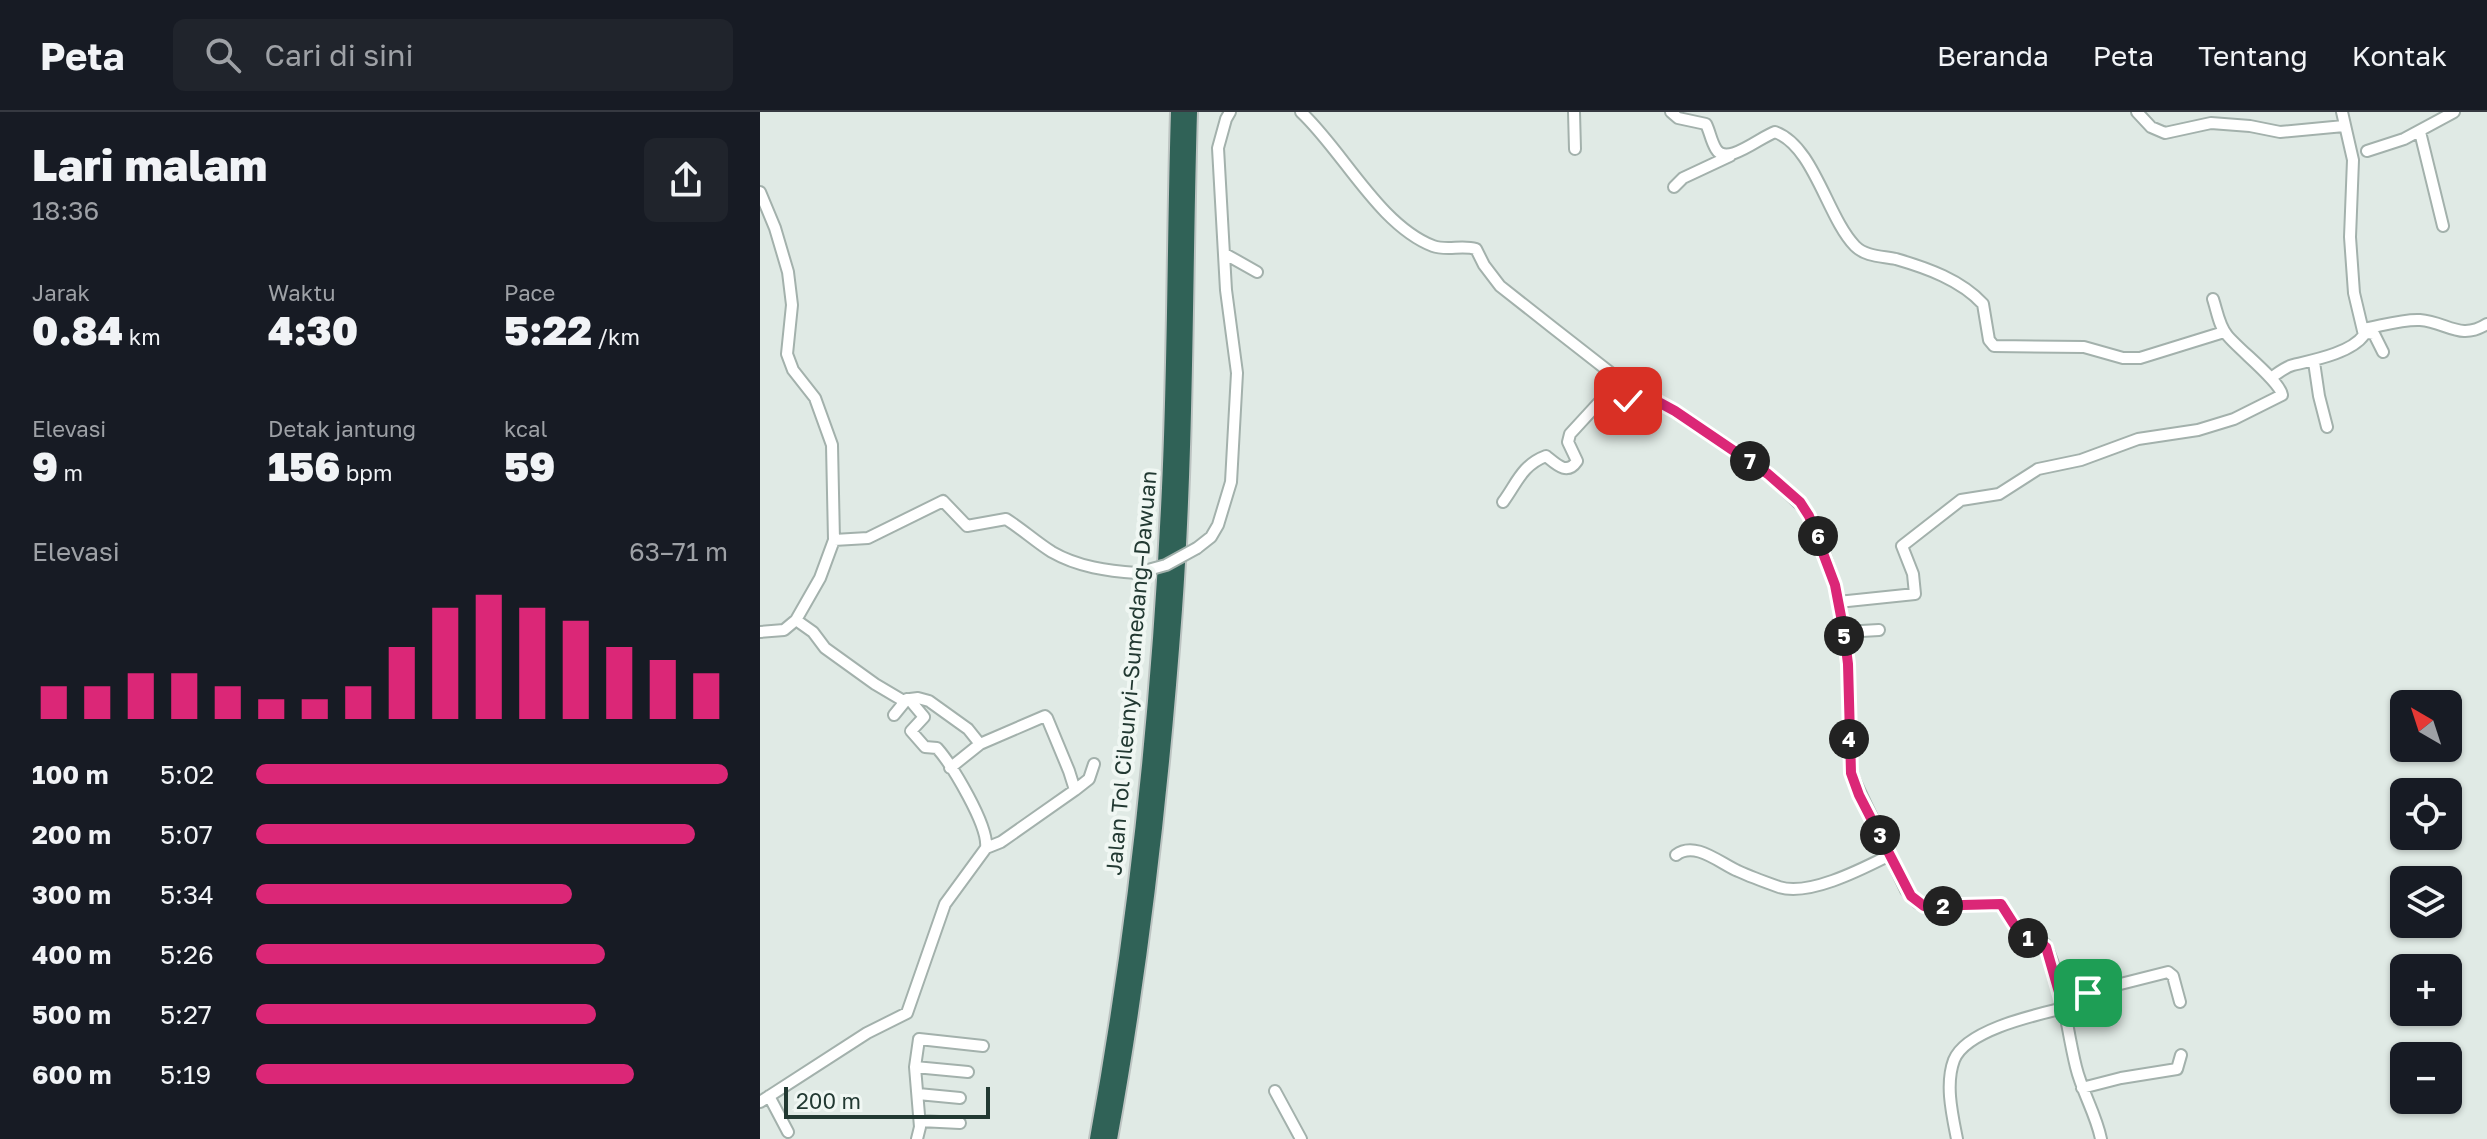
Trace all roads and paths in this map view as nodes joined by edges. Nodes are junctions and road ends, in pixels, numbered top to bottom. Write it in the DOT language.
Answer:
graph roads {
  1 [pos="1178,112"];
  2 [pos="1190,112"];
  3 [pos="1230,112"];
  4 [pos="1301,112"];
  5 [pos="1574,112"];
  6 [pos="1671,112"];
  7 [pos="2137,112"];
  8 [pos="2342,112"];
  9 [pos="2454,112"];
  10 [pos="2344,126"];
  11 [pos="2420,132"];
  12 [pos="2351,145"];
  13 [pos="1575,149"];
  14 [pos="2367,151"];
  15 [pos="1730,156"];
  16 [pos="2353,160"];
  17 [pos="1674,187"];
  18 [pos="760,192"];
  19 [pos="2443,226"];
  20 [pos="1225,254"];
  21 [pos="1257,272"];
  22 [pos="2213,299"];
  23 [pos="2487,324"];
  24 [pos="2364,331"];
  25 [pos="2224,332"];
  26 [pos="2383,352"];
  27 [pos="2314,362"];
  28 [pos="2271,378"];
  29 [pos="1640,392"];
  30 [pos="2327,427"];
  31 [pos="1503,502"];
  32 [pos="834,540"];
  33 [pos="1838,602"];
  34 [pos="796,620"];
  35 [pos="1879,630"];
  36 [pos="760,632"];
  37 [pos="1844,632"];
  38 [pos="908,699"];
  39 [pos="894,715"];
  40 [pos="980,744"];
  41 [pos="1094,764"];
  42 [pos="950,768"];
  43 [pos="1075,790"];
  44 [pos="986,848"];
  45 [pos="1676,855"];
  46 [pos="1890,855"];
  47 [pos="2180,1002"];
  48 [pos="2062,1003"];
  49 [pos="983,1046"];
  50 [pos="2181,1055"];
  51 [pos="915,1067"];
  52 [pos="968,1072"];
  53 [pos="2082,1088"];
  54 [pos="1275,1091"];
  55 [pos="918,1094"];
  56 [pos="960,1098"];
  57 [pos="764,1099"];
  58 [pos="920,1121"];
  59 [pos="960,1123"];
  60 [pos="788,1132"];
  61 [pos="917,1139"];
  62 [pos="1097,1139"];
  63 [pos="1110,1139"];
  64 [pos="1301,1139"];
  65 [pos="1957,1139"];
  66 [pos="2101,1139"];
  1 -- 62 [label="highway, Jalan Tol Cileunyi–Sumedang–Dawuan"];
  2 -- 63 [label="highway, Jalan Tol Cileunyi–Sumedang–Dawuan"];
  3 -- 20 [label="street"];
  4 -- 29 [label="street"];
  5 -- 13 [label="street"];
  6 -- 15 [label="street"];
  7 -- 10 [label="street"];
  8 -- 10 [label="street"];
  9 -- 11 [label="street"];
  10 -- 12 [label="street"];
  11 -- 14 [label="street"];
  11 -- 19 [label="street"];
  12 -- 14 [label="street"];
  12 -- 16 [label="street"];
  14 -- 16 [label="street"];
  15 -- 17 [label="street"];
  15 -- 25 [label="street"];
  16 -- 24 [label="street"];
  18 -- 32 [label="street"];
  20 -- 21 [label="street"];
  20 -- 32 [label="street, bridge"];
  22 -- 25 [label="street"];
  23 -- 24 [label="street"];
  24 -- 26 [label="street"];
  24 -- 27 [label="street"];
  25 -- 28 [label="street"];
  27 -- 28 [label="street"];
  27 -- 30 [label="street"];
  28 -- 33 [label="street"];
  29 -- 31 [label="street"];
  29 -- 33 [label="street"];
  32 -- 34 [label="street"];
  33 -- 37 [label="street"];
  34 -- 36 [label="street"];
  34 -- 38 [label="street"];
  35 -- 37 [label="street"];
  37 -- 46 [label="street"];
  38 -- 39 [label="street"];
  38 -- 40 [label="street"];
  38 -- 42 [label="street"];
  40 -- 42 [label="street"];
  40 -- 43 [label="street"];
  41 -- 43 [label="street"];
  42 -- 44 [label="street"];
  43 -- 44 [label="street"];
  44 -- 57 [label="street"];
  45 -- 46 [label="street"];
  46 -- 48 [label="street"];
  47 -- 48 [label="street"];
  48 -- 53 [label="street"];
  48 -- 65 [label="street"];
  49 -- 51 [label="street"];
  50 -- 53 [label="street"];
  51 -- 52 [label="street"];
  51 -- 55 [label="street"];
  53 -- 66 [label="street"];
  54 -- 64 [label="street"];
  55 -- 56 [label="street"];
  55 -- 58 [label="street"];
  57 -- 60 [label="street"];
  58 -- 59 [label="street"];
  58 -- 61 [label="street"];
}
